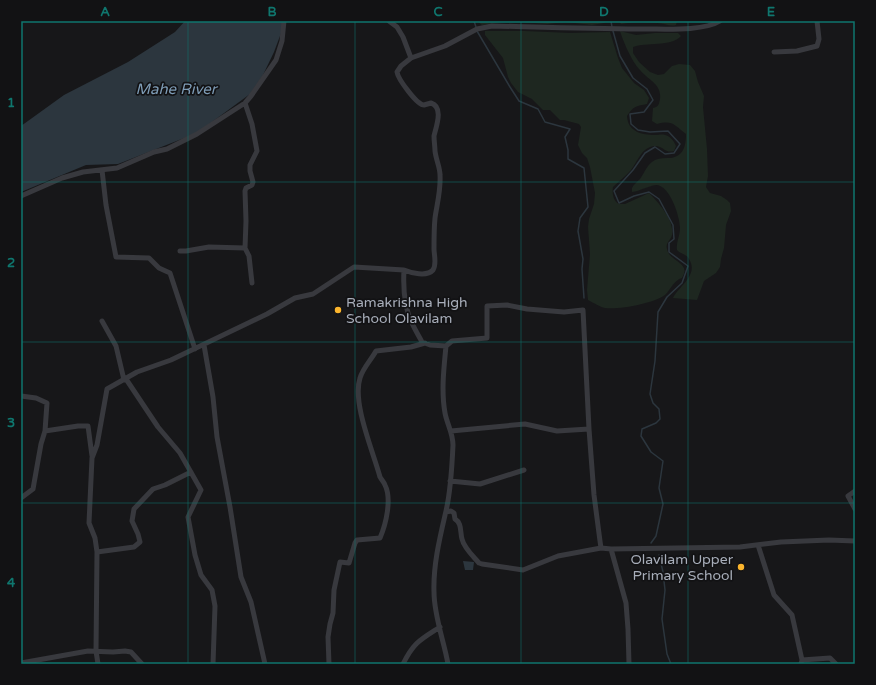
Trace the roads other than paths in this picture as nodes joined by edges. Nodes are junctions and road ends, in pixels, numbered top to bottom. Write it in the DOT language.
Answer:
graph roads {
  1 [pos="284,21"];
  2 [pos="389,21"];
  3 [pos="720,21"];
  4 [pos="817,21"];
  5 [pos="774,52"];
  6 [pos="411,58"];
  7 [pos="245,103"];
  8 [pos="102,170"];
  9 [pos="21,196"];
  10 [pos="246,248"];
  11 [pos="180,251"];
  12 [pos="404,270"];
  13 [pos="252,283"];
  14 [pos="102,321"];
  15 [pos="425,343"];
  16 [pos="204,345"];
  17 [pos="446,346"];
  18 [pos="195,349"];
  19 [pos="125,379"];
  20 [pos="21,396"];
  21 [pos="589,429"];
  22 [pos="45,431"];
  23 [pos="452,431"];
  24 [pos="92,458"];
  25 [pos="524,470"];
  26 [pos="191,472"];
  27 [pos="450,481"];
  28 [pos="855,491"];
  29 [pos="21,498"];
  30 [pos="855,509"];
  31 [pos="446,512"];
  32 [pos="855,541"];
  33 [pos="758,545"];
  34 [pos="601,548"];
  35 [pos="611,549"];
  36 [pos="97,552"];
  37 [pos="440,627"];
  38 [pos="96,651"];
  39 [pos="802,662"];
  40 [pos="21,663"];
  41 [pos="98,664"];
  42 [pos="142,664"];
  43 [pos="213,664"];
  44 [pos="265,664"];
  45 [pos="329,664"];
  46 [pos="403,664"];
  47 [pos="448,664"];
  48 [pos="629,664"];
  49 [pos="836,664"];
  1 -- 7 [label="street"];
  2 -- 6 [label="street"];
  3 -- 6 [label="street"];
  4 -- 5 [label="street"];
  6 -- 12 [label="street"];
  7 -- 8 [label="street"];
  7 -- 10 [label="street"];
  8 -- 9 [label="street"];
  8 -- 18 [label="street"];
  10 -- 11 [label="street"];
  10 -- 13 [label="street"];
  12 -- 15 [label="street"];
  12 -- 16 [label="street"];
  14 -- 19 [label="street"];
  15 -- 17 [label="street"];
  15 -- 45 [label="street"];
  16 -- 18 [label="street"];
  16 -- 44 [label="street"];
  17 -- 21 [label="street"];
  17 -- 23 [label="street"];
  18 -- 19 [label="street"];
  19 -- 24 [label="street"];
  19 -- 26 [label="street"];
  20 -- 22 [label="street"];
  21 -- 23 [label="street"];
  21 -- 34 [label="street"];
  22 -- 24 [label="street"];
  22 -- 29 [label="street"];
  23 -- 27 [label="street"];
  24 -- 36 [label="street"];
  25 -- 27 [label="street"];
  26 -- 36 [label="street"];
  26 -- 43 [label="street"];
  27 -- 31 [label="street"];
  28 -- 30 [label="street"];
  31 -- 34 [label="street"];
  31 -- 37 [label="street"];
  32 -- 33 [label="street"];
  33 -- 35 [label="street"];
  33 -- 39 [label="street"];
  34 -- 35 [label="street"];
  35 -- 48 [label="street"];
  36 -- 38 [label="street"];
  37 -- 46 [label="street"];
  37 -- 47 [label="street"];
  38 -- 40 [label="street"];
  38 -- 41 [label="street"];
  38 -- 42 [label="street"];
  39 -- 49 [label="street"];
}
